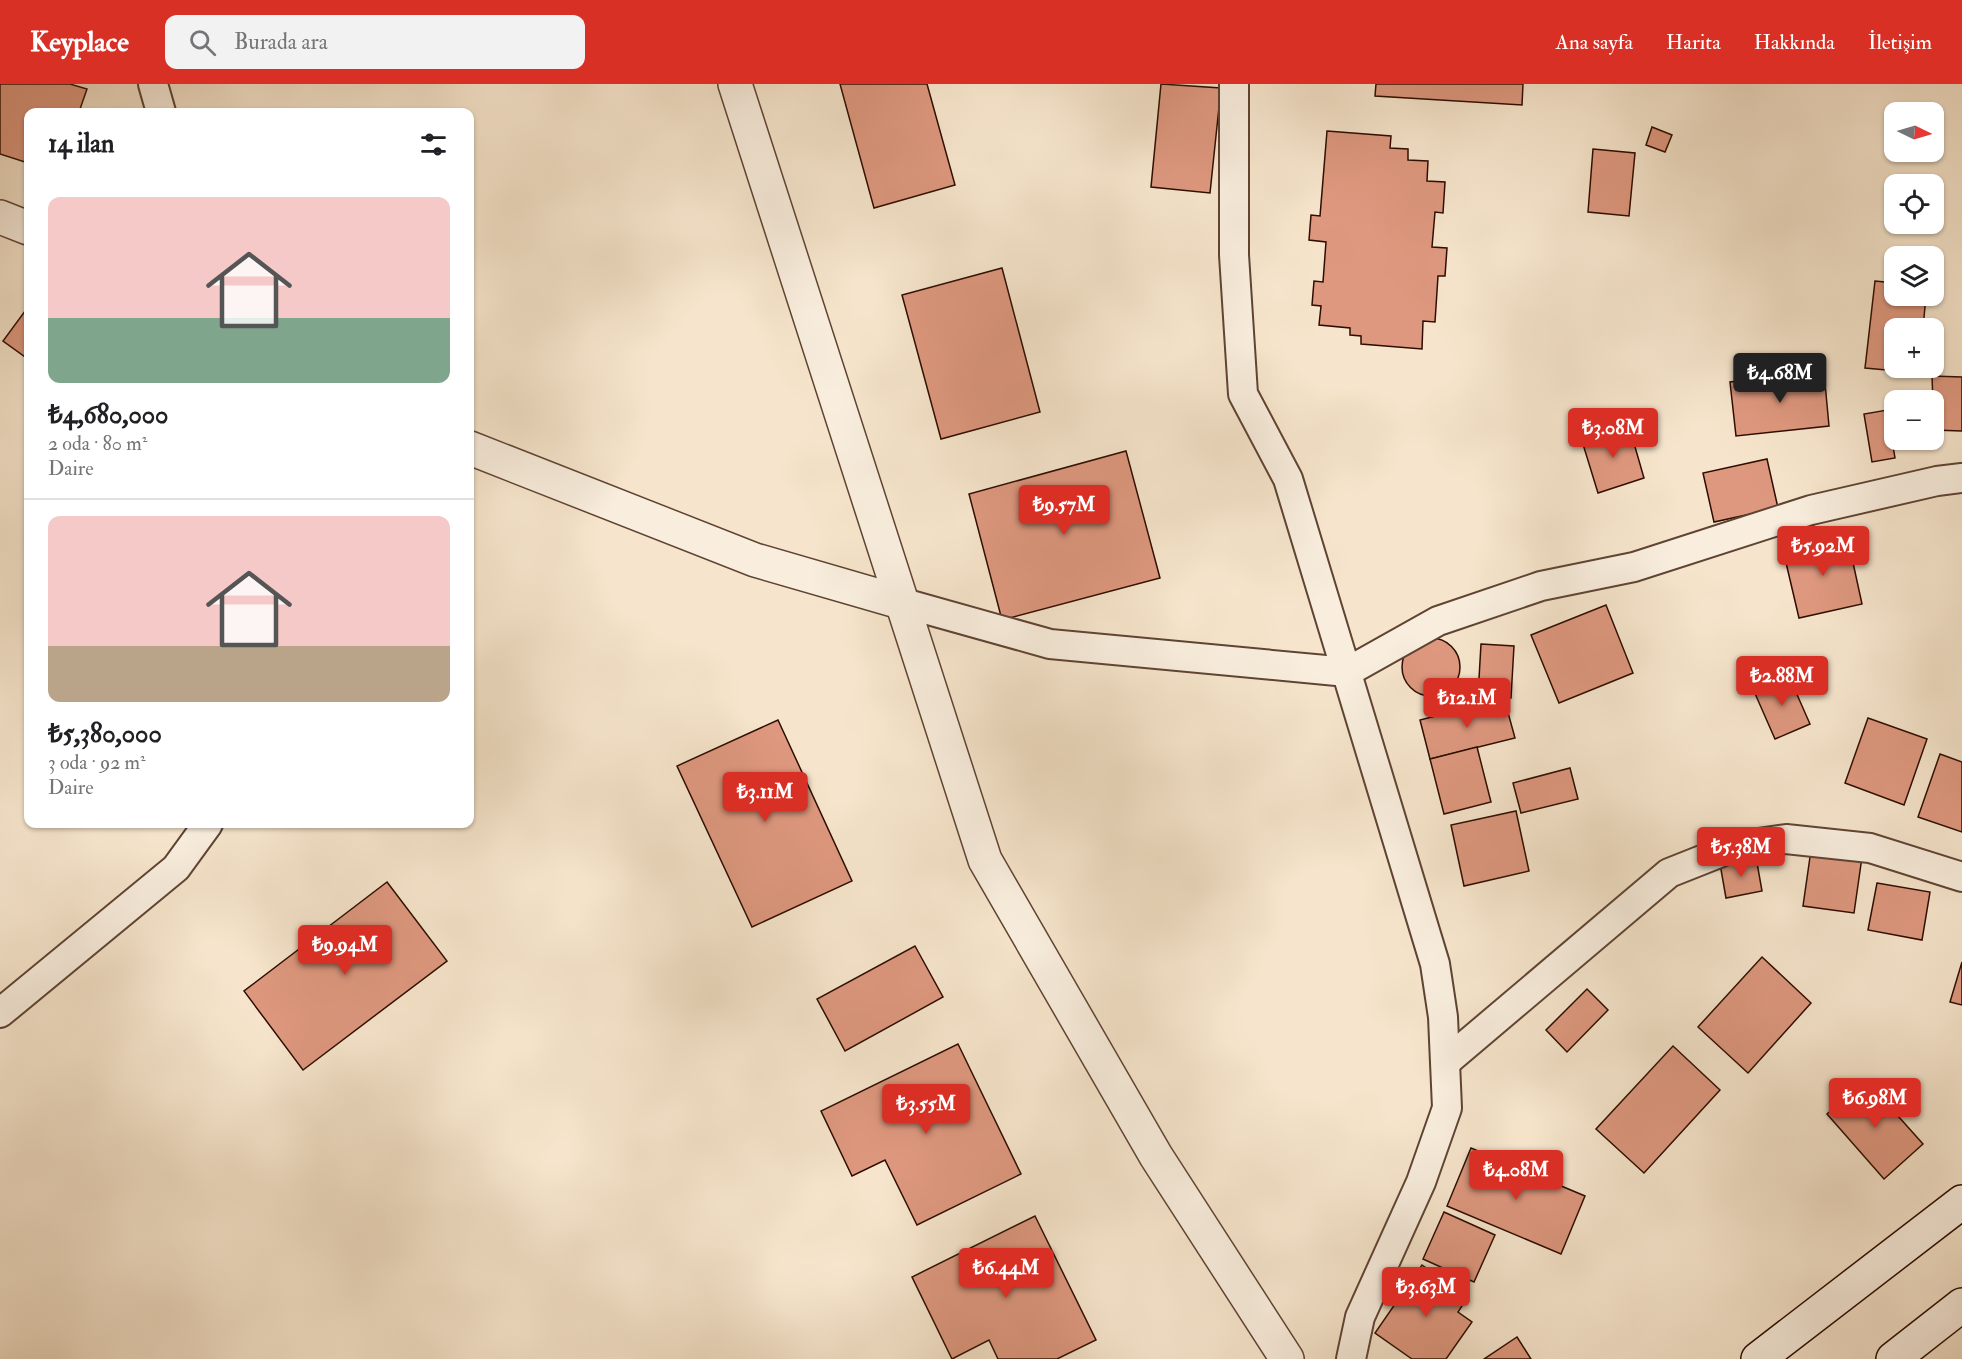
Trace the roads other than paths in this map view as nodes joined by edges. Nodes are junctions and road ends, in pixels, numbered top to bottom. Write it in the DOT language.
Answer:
graph roads {
  1 [pos="153,84"];
  2 [pos="735,84"];
  3 [pos="1234,84"];
  4 [pos="161,108"];
  5 [pos="0,217"];
  6 [pos="24,226"];
  7 [pos="474,450"];
  8 [pos="1962,478"];
  9 [pos="900,602"];
  10 [pos="1347,672"];
  11 [pos="205,828"];
  12 [pos="1962,877"];
  13 [pos="0,1013"];
  14 [pos="1447,1061"];
  15 [pos="1962,1202"];
  16 [pos="1962,1305"];
  17 [pos="1287,1359"];
  18 [pos="1351,1359"];
  19 [pos="1758,1359"];
  20 [pos="1893,1359"];
  1 -- 4 [label="street"];
  2 -- 9 [label="street"];
  3 -- 10 [label="street"];
  5 -- 6 [label="street"];
  7 -- 9 [label="street"];
  8 -- 10 [label="street"];
  9 -- 10 [label="street"];
  9 -- 17 [label="street"];
  10 -- 14 [label="street"];
  11 -- 13 [label="street"];
  12 -- 14 [label="street"];
  14 -- 18 [label="street"];
  15 -- 19 [label="street"];
  16 -- 20 [label="street"];
}
